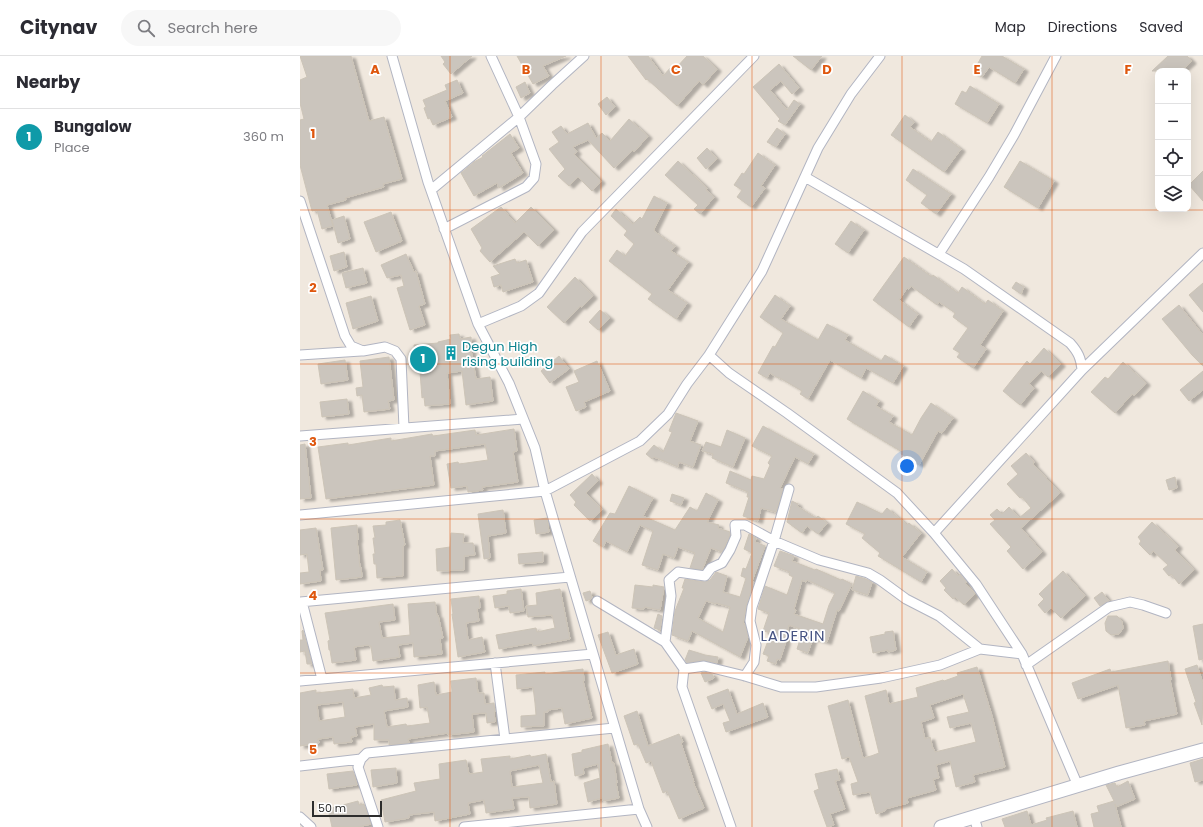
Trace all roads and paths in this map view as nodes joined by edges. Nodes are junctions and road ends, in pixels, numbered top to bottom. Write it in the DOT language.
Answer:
graph roads {
  1 [pos="392,56"];
  2 [pos="491,56"];
  3 [pos="584,56"];
  4 [pos="754,56"];
  5 [pos="880,56"];
  6 [pos="1056,56"];
  7 [pos="519,117"];
  8 [pos="804,177"];
  9 [pos="431,190"];
  10 [pos="300,201"];
  11 [pos="302,214"];
  12 [pos="444,229"];
  13 [pos="1203,253"];
  14 [pos="939,254"];
  15 [pos="478,324"];
  16 [pos="363,351"];
  17 [pos="300,355"];
  18 [pos="709,355"];
  19 [pos="1082,370"];
  20 [pos="523,419"];
  21 [pos="404,428"];
  22 [pos="300,436"];
  23 [pos="789,490"];
  24 [pos="544,491"];
  25 [pos="300,515"];
  26 [pos="934,533"];
  27 [pos="774,541"];
  28 [pos="570,577"];
  29 [pos="596,601"];
  30 [pos="301,602"];
  31 [pos="1166,613"];
  32 [pos="665,642"];
  33 [pos="980,648"];
  34 [pos="593,654"];
  35 [pos="1022,654"];
  36 [pos="495,663"];
  37 [pos="1026,665"];
  38 [pos="684,669"];
  39 [pos="745,676"];
  40 [pos="322,679"];
  41 [pos="300,681"];
  42 [pos="614,728"];
  43 [pos="505,739"];
  44 [pos="1203,750"];
  45 [pos="361,759"];
  46 [pos="300,766"];
  47 [pos="1078,786"];
  48 [pos="639,809"];
  49 [pos="300,817"];
  50 [pos="976,822"];
  51 [pos="311,827"];
  52 [pos="378,827"];
  53 [pos="464,827"];
  54 [pos="647,827"];
  55 [pos="731,827"];
  56 [pos="940,827"];
  1 -- 9 [label="street"];
  2 -- 7 [label="street"];
  3 -- 7 [label="street"];
  4 -- 15 [label="street"];
  5 -- 8 [label="street"];
  6 -- 14 [label="street"];
  7 -- 9 [label="street"];
  7 -- 12 [label="street"];
  8 -- 14 [label="street"];
  8 -- 18 [label="street"];
  9 -- 12 [label="street"];
  10 -- 11 [label="street"];
  11 -- 16 [label="street"];
  12 -- 15 [label="street"];
  13 -- 19 [label="street"];
  14 -- 19 [label="street"];
  15 -- 20 [label="street"];
  16 -- 17 [label="street"];
  16 -- 21 [label="street"];
  18 -- 24 [label="street"];
  18 -- 26 [label="street"];
  19 -- 26 [label="street"];
  20 -- 21 [label="street"];
  20 -- 24 [label="street"];
  21 -- 22 [label="street"];
  23 -- 27 [label="street"];
  24 -- 25 [label="street"];
  24 -- 28 [label="street"];
  26 -- 35 [label="street"];
  27 -- 32 [label="street"];
  27 -- 33 [label="street"];
  27 -- 39 [label="street"];
  28 -- 30 [label="street"];
  28 -- 34 [label="street"];
  29 -- 32 [label="street"];
  30 -- 40 [label="street"];
  31 -- 37 [label="street"];
  32 -- 38 [label="street"];
  33 -- 35 [label="street"];
  33 -- 39 [label="street"];
  34 -- 36 [label="street"];
  34 -- 42 [label="street"];
  35 -- 37 [label="street"];
  36 -- 40 [label="street"];
  36 -- 43 [label="street"];
  37 -- 47 [label="street"];
  38 -- 39 [label="street"];
  38 -- 55 [label="street"];
  40 -- 41 [label="street"];
  42 -- 43 [label="street"];
  42 -- 48 [label="street"];
  43 -- 45 [label="street"];
  44 -- 47 [label="street"];
  45 -- 46 [label="street"];
  45 -- 52 [label="street"];
  47 -- 50 [label="street"];
  48 -- 53 [label="street"];
  48 -- 54 [label="street"];
  49 -- 51 [label="street"];
  50 -- 56 [label="street"];
}
